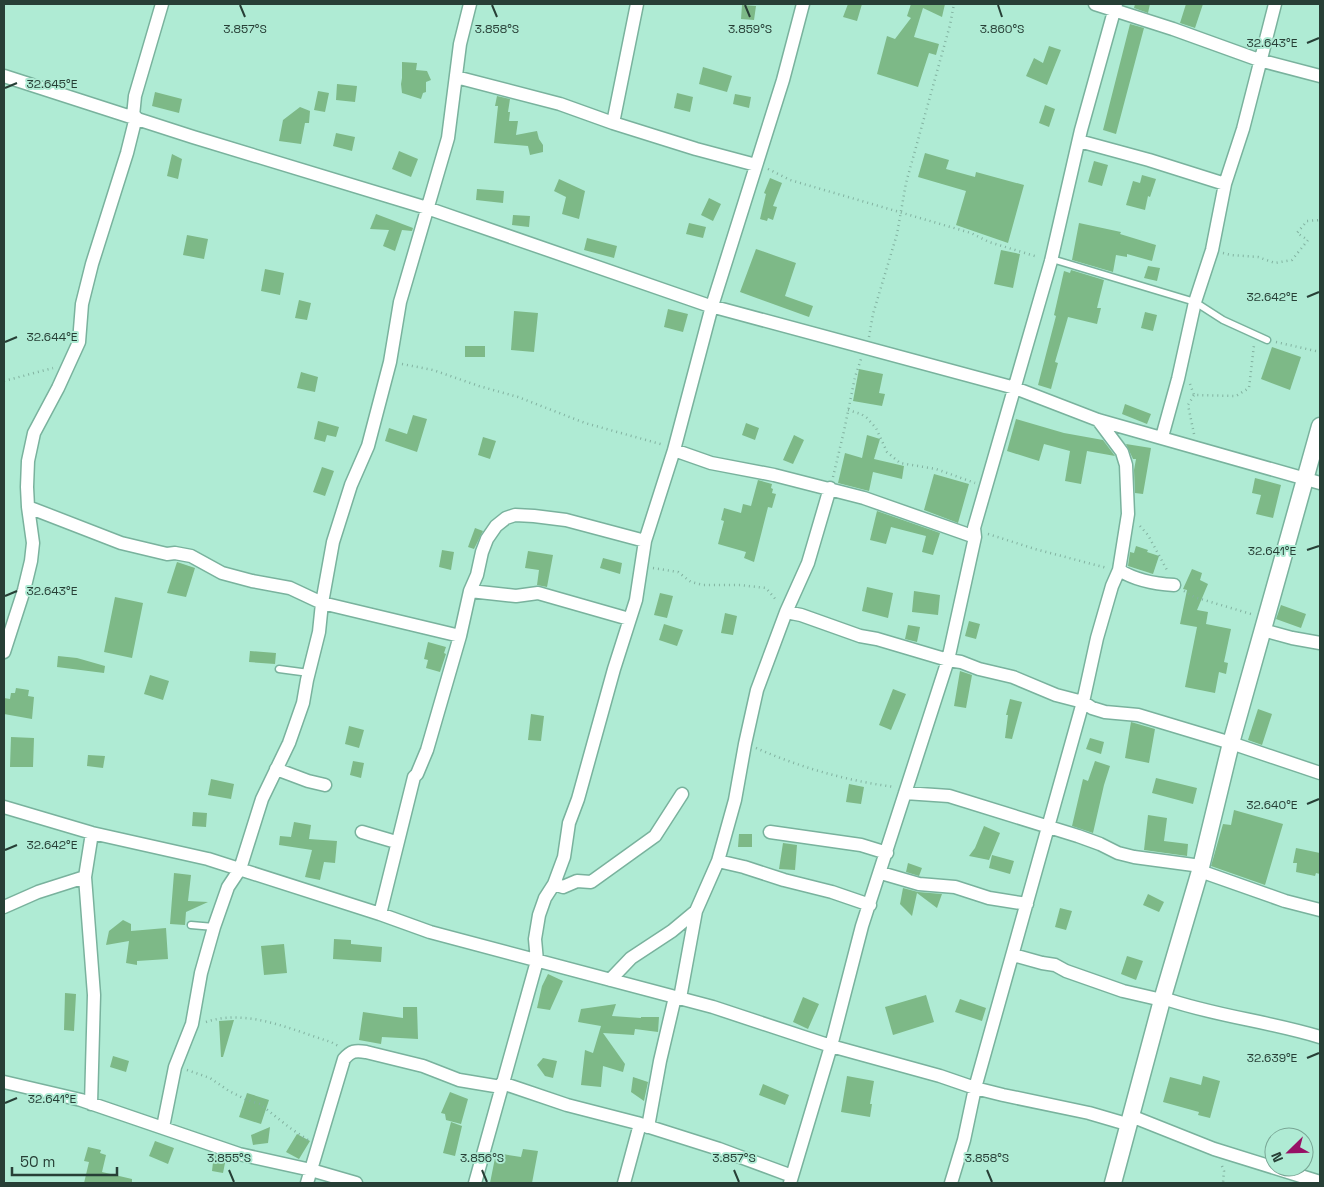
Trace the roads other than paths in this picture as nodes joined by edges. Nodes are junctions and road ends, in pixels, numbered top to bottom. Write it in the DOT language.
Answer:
graph roads {
  1 [pos="162,4"];
  2 [pos="470,4"];
  3 [pos="637,4"];
  4 [pos="802,4"];
  5 [pos="1095,4"];
  6 [pos="1275,4"];
  7 [pos="1115,6"];
  8 [pos="1259,60"];
  9 [pos="4,76"];
  10 [pos="1320,76"];
  11 [pos="456,77"];
  12 [pos="135,117"];
  13 [pos="613,123"];
  14 [pos="1078,141"];
  15 [pos="756,163"];
  16 [pos="1225,184"];
  17 [pos="427,208"];
  18 [pos="1052,260"];
  19 [pos="1195,302"];
  20 [pos="712,306"];
  21 [pos="1267,340"];
  22 [pos="1015,388"];
  23 [pos="1098,420"];
  24 [pos="1320,426"];
  25 [pos="1162,437"];
  26 [pos="675,449"];
  27 [pos="1313,481"];
  28 [pos="830,488"];
  29 [pos="28,507"];
  30 [pos="974,533"];
  31 [pos="645,541"];
  32 [pos="1118,570"];
  33 [pos="1174,585"];
  34 [pos="470,591"];
  35 [pos="322,603"];
  36 [pos="786,612"];
  37 [pos="629,619"];
  38 [pos="1258,624"];
  39 [pos="460,636"];
  40 [pos="1320,643"];
  41 [pos="4,652"];
  42 [pos="948,660"];
  43 [pos="279,669"];
  44 [pos="308,673"];
  45 [pos="1083,702"];
  46 [pos="1231,743"];
  47 [pos="276,769"];
  48 [pos="1320,773"];
  49 [pos="326,784"];
  50 [pos="905,790"];
  51 [pos="682,794"];
  52 [pos="4,807"];
  53 [pos="1048,828"];
  54 [pos="362,832"];
  55 [pos="770,832"];
  56 [pos="92,833"];
  57 [pos="396,842"];
  58 [pos="887,852"];
  59 [pos="718,861"];
  60 [pos="1201,868"];
  61 [pos="240,869"];
  62 [pos="881,873"];
  63 [pos="85,877"];
  64 [pos="554,884"];
  65 [pos="1027,904"];
  66 [pos="870,905"];
  67 [pos="4,907"];
  68 [pos="1320,910"];
  69 [pos="696,911"];
  70 [pos="380,914"];
  71 [pos="191,925"];
  72 [pos="214,927"];
  73 [pos="1013,954"];
  74 [pos="537,961"];
  75 [pos="610,980"];
  76 [pos="678,998"];
  77 [pos="1162,999"];
  78 [pos="1320,1037"];
  79 [pos="831,1046"];
  80 [pos="4,1082"];
  81 [pos="502,1085"];
  82 [pos="975,1088"];
  83 [pos="91,1104"];
  84 [pos="1130,1121"];
  85 [pos="644,1125"];
  86 [pos="163,1128"];
  87 [pos="311,1170"];
  88 [pos="791,1180"];
  89 [pos="1320,1182"];
  90 [pos="307,1183"];
  91 [pos="356,1183"];
  92 [pos="475,1183"];
  93 [pos="624,1183"];
  94 [pos="951,1183"];
  95 [pos="1113,1183"];
  1 -- 12 [label="street"];
  2 -- 11 [label="street"];
  3 -- 13 [label="street"];
  4 -- 15 [label="street"];
  5 -- 7 [label="street"];
  6 -- 8 [label="street"];
  7 -- 8 [label="street"];
  7 -- 14 [label="street"];
  8 -- 10 [label="street"];
  8 -- 16 [label="street"];
  9 -- 12 [label="street"];
  11 -- 13 [label="street"];
  11 -- 17 [label="street"];
  12 -- 17 [label="street"];
  12 -- 29 [label="street"];
  13 -- 15 [label="street"];
  14 -- 16 [label="street"];
  14 -- 18 [label="street"];
  15 -- 20 [label="street"];
  16 -- 19 [label="street"];
  17 -- 20 [label="street"];
  17 -- 35 [label="street"];
  18 -- 19 [label="lane"];
  18 -- 22 [label="street"];
  19 -- 21 [label="lane"];
  19 -- 25 [label="street"];
  20 -- 22 [label="street"];
  20 -- 26 [label="street"];
  22 -- 23 [label="street"];
  22 -- 30 [label="street"];
  23 -- 25 [label="street"];
  23 -- 32 [label="street"];
  24 -- 27 [label="street"];
  25 -- 27 [label="street"];
  26 -- 28 [label="street"];
  26 -- 31 [label="street"];
  27 -- 38 [label="street"];
  28 -- 30 [label="street"];
  28 -- 36 [label="street"];
  29 -- 35 [label="street"];
  29 -- 41 [label="street"];
  30 -- 42 [label="street"];
  31 -- 34 [label="street"];
  31 -- 37 [label="street"];
  32 -- 33 [label="street"];
  32 -- 45 [label="street"];
  34 -- 37 [label="street"];
  34 -- 39 [label="street"];
  35 -- 39 [label="street"];
  35 -- 44 [label="street"];
  36 -- 42 [label="street"];
  36 -- 59 [label="street"];
  37 -- 64 [label="street"];
  38 -- 40 [label="street"];
  38 -- 46 [label="street"];
  39 -- 57 [label="street"];
  42 -- 45 [label="street"];
  42 -- 50 [label="street"];
  43 -- 44 [label="lane"];
  44 -- 47 [label="street"];
  45 -- 46 [label="street"];
  45 -- 53 [label="street"];
  46 -- 48 [label="street"];
  46 -- 60 [label="street"];
  47 -- 49 [label="street"];
  47 -- 61 [label="street"];
  50 -- 53 [label="street"];
  50 -- 58 [label="street"];
  51 -- 64 [label="street"];
  52 -- 56 [label="street"];
  53 -- 60 [label="street"];
  53 -- 65 [label="street"];
  54 -- 57 [label="street"];
  55 -- 58 [label="street"];
  56 -- 61 [label="street"];
  56 -- 63 [label="street"];
  57 -- 70 [label="street"];
  58 -- 62 [label="street"];
  59 -- 66 [label="street"];
  59 -- 69 [label="street"];
  60 -- 68 [label="street"];
  60 -- 77 [label="street"];
  61 -- 70 [label="street"];
  61 -- 72 [label="street"];
  62 -- 65 [label="street"];
  62 -- 66 [label="street"];
  63 -- 67 [label="street"];
  63 -- 83 [label="street"];
  64 -- 74 [label="street"];
  65 -- 73 [label="street"];
  66 -- 79 [label="street"];
  69 -- 75 [label="street"];
  69 -- 76 [label="street"];
  70 -- 74 [label="street"];
  71 -- 72 [label="lane"];
  72 -- 86 [label="street"];
  73 -- 77 [label="street"];
  73 -- 82 [label="street"];
  74 -- 75 [label="street"];
  74 -- 81 [label="street"];
  75 -- 76 [label="street"];
  76 -- 79 [label="street"];
  76 -- 85 [label="street"];
  77 -- 78 [label="street"];
  77 -- 84 [label="street"];
  79 -- 82 [label="street"];
  79 -- 88 [label="street"];
  80 -- 83 [label="street"];
  81 -- 85 [label="street"];
  81 -- 87 [label="street"];
  81 -- 92 [label="street"];
  82 -- 84 [label="street"];
  82 -- 94 [label="street"];
  83 -- 86 [label="street"];
  84 -- 89 [label="street"];
  84 -- 95 [label="street"];
  85 -- 88 [label="street"];
  85 -- 93 [label="street"];
  86 -- 87 [label="street"];
  87 -- 90 [label="street"];
  87 -- 91 [label="street"];
}
